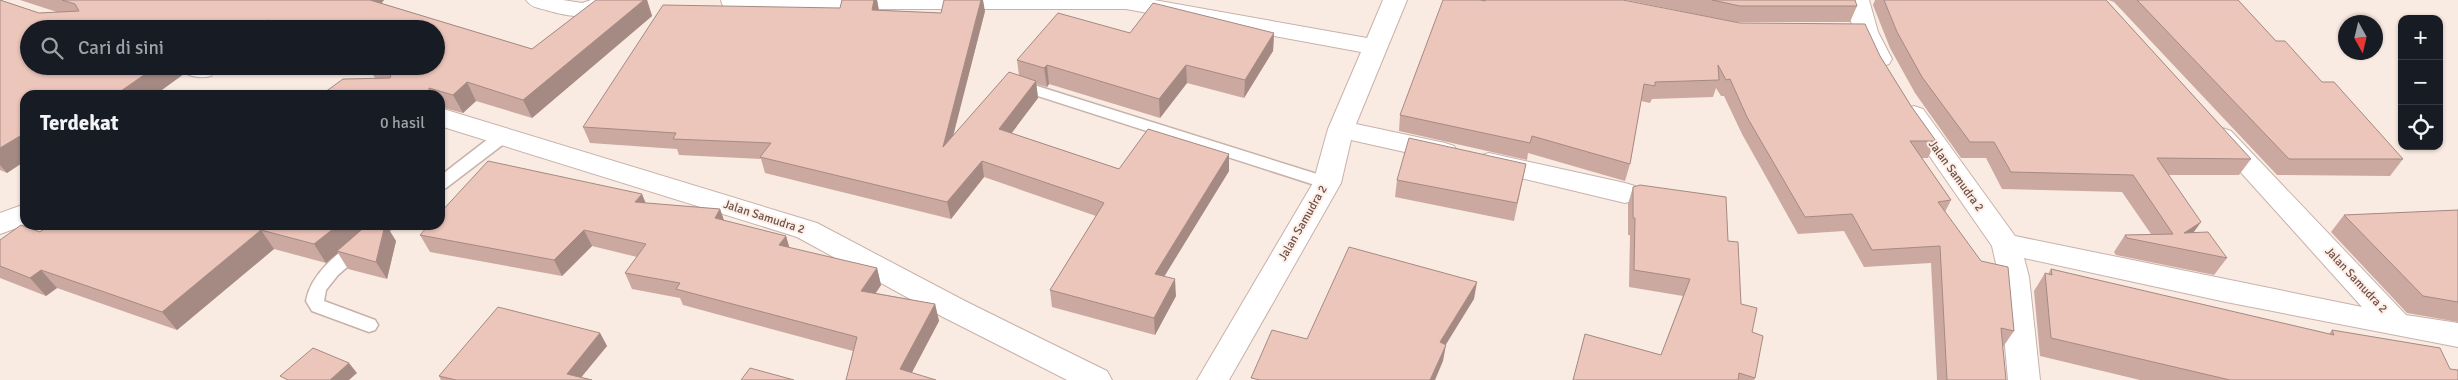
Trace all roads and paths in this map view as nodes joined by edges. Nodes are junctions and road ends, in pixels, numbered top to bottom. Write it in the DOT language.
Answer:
graph roads {
  1 [pos="538,0"];
  2 [pos="607,0"];
  3 [pos="733,0"];
  4 [pos="1395,0"];
  5 [pos="1857,0"];
  6 [pos="1374,47"];
  7 [pos="1018,86"];
  8 [pos="2202,115"];
  9 [pos="445,119"];
  10 [pos="1341,128"];
  11 [pos="503,136"];
  12 [pos="445,180"];
  13 [pos="1326,183"];
  14 [pos="1625,193"];
  15 [pos="20,216"];
  16 [pos="0,224"];
  17 [pos="381,230"];
  18 [pos="2006,244"];
  19 [pos="2397,324"];
  20 [pos="369,325"];
  21 [pos="2458,335"];
  22 [pos="1096,380"];
  23 [pos="1213,380"];
  24 [pos="2024,380"];
  1 -- 2 [label="street"];
  3 -- 6 [label="street"];
  4 -- 6 [label="street, Jalan Samudra 2"];
  5 -- 18 [label="street, Jalan Samudra 2"];
  6 -- 10 [label="street, Jalan Samudra 2"];
  7 -- 13 [label="lane"];
  8 -- 19 [label="street, Jalan Samudra 2"];
  9 -- 11 [label="street, Jalan Samudra 2"];
  10 -- 13 [label="street, Jalan Samudra 2"];
  10 -- 14 [label="street"];
  11 -- 12 [label="lane"];
  11 -- 22 [label="street, Jalan Samudra 2"];
  13 -- 23 [label="street, Jalan Samudra 2"];
  15 -- 16 [label="street"];
  17 -- 20 [label="lane"];
  18 -- 19 [label="street, Jalan Samudra 2"];
  18 -- 24 [label="street, Jalan Samudra 2"];
  19 -- 21 [label="street"];
}
